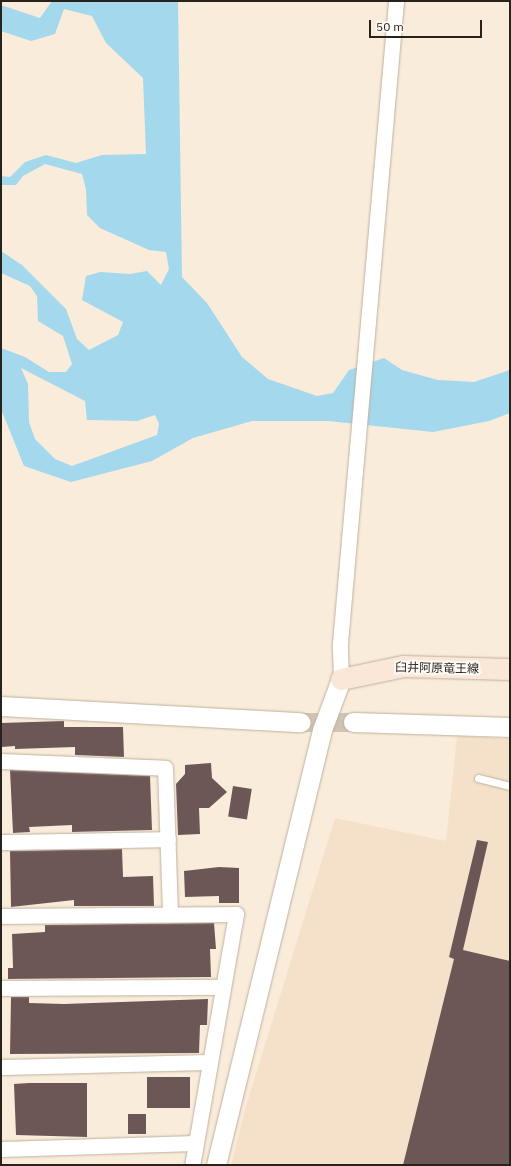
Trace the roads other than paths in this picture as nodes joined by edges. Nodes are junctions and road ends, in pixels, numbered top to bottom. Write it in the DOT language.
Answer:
graph roads {
  1 [pos="396,1"];
  2 [pos="510,670"];
  3 [pos="341,679"];
  4 [pos="1,706"];
  5 [pos="301,722"];
  6 [pos="353,722"];
  7 [pos="510,727"];
  8 [pos="1,761"];
  9 [pos="478,778"];
  10 [pos="510,786"];
  11 [pos="168,839"];
  12 [pos="1,842"];
  13 [pos="170,914"];
  14 [pos="1,916"];
  15 [pos="223,987"];
  16 [pos="1,988"];
  17 [pos="210,1062"];
  18 [pos="1,1067"];
  19 [pos="196,1143"];
  20 [pos="1,1149"];
  21 [pos="192,1165"];
  22 [pos="216,1165"];
  1 -- 3 [label="street"];
  2 -- 3 [label="main road, 臼井阿原竜王線"];
  3 -- 22 [label="street"];
  4 -- 5 [label="street"];
  6 -- 7 [label="street"];
  8 -- 11 [label="street"];
  9 -- 10 [label="lane"];
  11 -- 12 [label="street"];
  11 -- 13 [label="street"];
  13 -- 14 [label="street"];
  13 -- 15 [label="street"];
  15 -- 16 [label="street"];
  15 -- 17 [label="street"];
  17 -- 18 [label="street"];
  17 -- 19 [label="street"];
  19 -- 20 [label="street"];
  19 -- 21 [label="street"];
}
